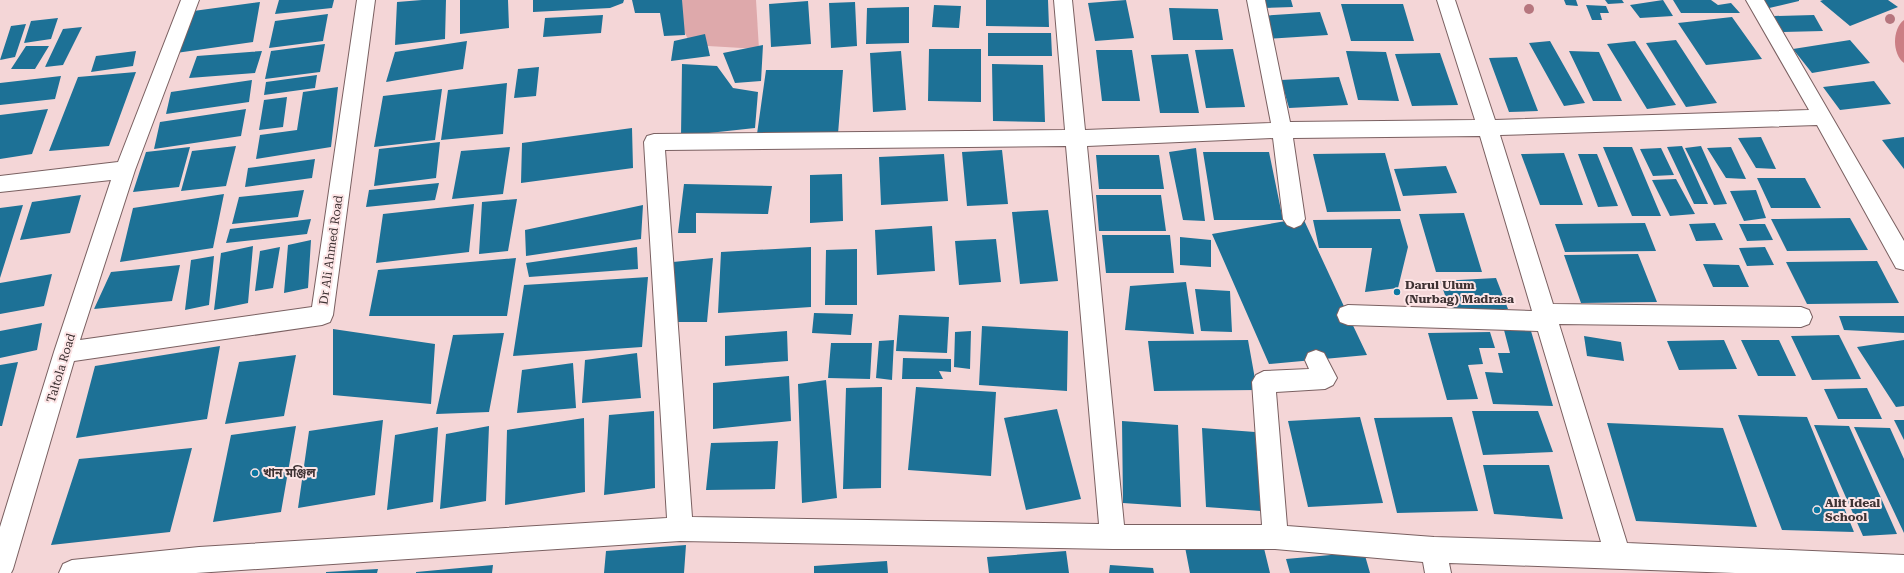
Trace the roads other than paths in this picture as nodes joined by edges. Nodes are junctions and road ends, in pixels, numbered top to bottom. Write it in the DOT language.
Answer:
graph roads {
  1 [pos="190,0"];
  2 [pos="366,0"];
  3 [pos="1063,0"];
  4 [pos="1256,0"];
  5 [pos="1446,0"];
  6 [pos="1755,0"];
  7 [pos="1823,117"];
  8 [pos="1488,128"];
  9 [pos="1282,130"];
  10 [pos="1076,138"];
  11 [pos="125,170"];
  12 [pos="0,184"];
  13 [pos="1294,219"];
  14 [pos="1904,261"];
  15 [pos="1348,315"];
  16 [pos="1801,317"];
  17 [pos="1545,318"];
  18 [pos="65,352"];
  19 [pos="1316,360"];
  20 [pos="680,529"];
  21 [pos="1113,537"];
  22 [pos="1275,537"];
  23 [pos="1618,555"];
  24 [pos="1436,562"];
  25 [pos="197,567"];
  26 [pos="1904,568"];
  27 [pos="0,569"];
  28 [pos="72,573"];
  1 -- 11 [label="street, Taltola Road"];
  2 -- 18 [label="street, Dr Ali Ahmed Road"];
  3 -- 10 [label="street"];
  4 -- 9 [label="street"];
  5 -- 8 [label="street"];
  6 -- 7 [label="street"];
  7 -- 8 [label="street"];
  7 -- 14 [label="street"];
  8 -- 9 [label="street"];
  8 -- 17 [label="street"];
  9 -- 10 [label="street"];
  9 -- 13 [label="street"];
  10 -- 20 [label="street"];
  10 -- 21 [label="street"];
  11 -- 12 [label="street"];
  11 -- 18 [label="street, Taltola Road"];
  15 -- 17 [label="street"];
  16 -- 17 [label="street"];
  17 -- 23 [label="street"];
  18 -- 27 [label="street, Taltola Road"];
  19 -- 22 [label="street"];
  20 -- 21 [label="street"];
  20 -- 25 [label="street"];
  21 -- 22 [label="street"];
  22 -- 24 [label="street"];
  23 -- 24 [label="street"];
  23 -- 26 [label="street"];
  25 -- 28 [label="street"];
}
